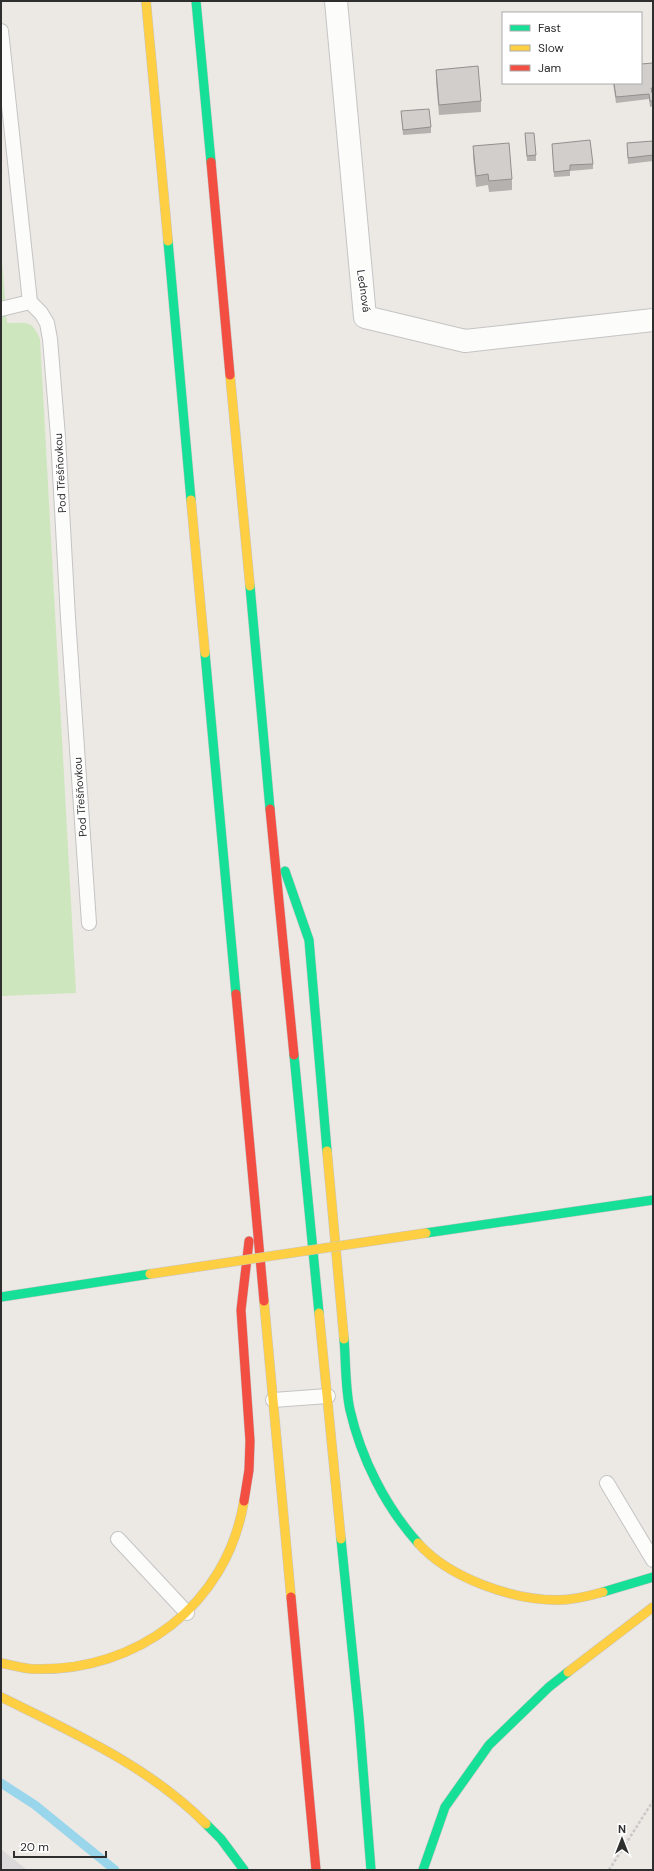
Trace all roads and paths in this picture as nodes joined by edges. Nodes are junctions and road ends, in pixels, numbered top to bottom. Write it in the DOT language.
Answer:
graph roads {
  1 [pos="146,1"];
  2 [pos="196,1"];
  3 [pos="336,1"];
  4 [pos="1,31"];
  5 [pos="30,302"];
  6 [pos="1,309"];
  7 [pos="653,320"];
  8 [pos="273,837"];
  9 [pos="89,923"];
  10 [pos="255,1200"];
  11 [pos="653,1200"];
  12 [pos="1,1297"];
  13 [pos="328,1396"];
  14 [pos="273,1400"];
  15 [pos="607,1484"];
  16 [pos="118,1539"];
  17 [pos="653,1560"];
  18 [pos="653,1577"];
  19 [pos="653,1608"];
  20 [pos="187,1612"];
  21 [pos="1,1663"];
  22 [pos="1,1697"];
  23 [pos="653,1801"];
  24 [pos="244,1870"];
  25 [pos="316,1870"];
  26 [pos="371,1870"];
  27 [pos="422,1870"];
  28 [pos="609,1870"];
  1 -- 10 [label="main road"];
  2 -- 8 [label="main road"];
  3 -- 7 [label="street, Lednová"];
  4 -- 5 [label="lane"];
  5 -- 6 [label="lane"];
  5 -- 9 [label="lane, Pod Třešňovkou"];
  8 -- 13 [label="main road"];
  8 -- 18 [label="main road"];
  10 -- 14 [label="main road"];
  10 -- 20 [label="main road"];
  11 -- 12 [label="main road, bridge"];
  13 -- 14 [label="lane"];
  13 -- 26 [label="main road"];
  14 -- 25 [label="main road"];
  15 -- 17 [label="lane"];
  16 -- 20 [label="lane"];
  19 -- 27 [label="main road"];
  20 -- 21 [label="main road"];
  22 -- 24 [label="main road"];
  23 -- 28 [label="path"];
}
